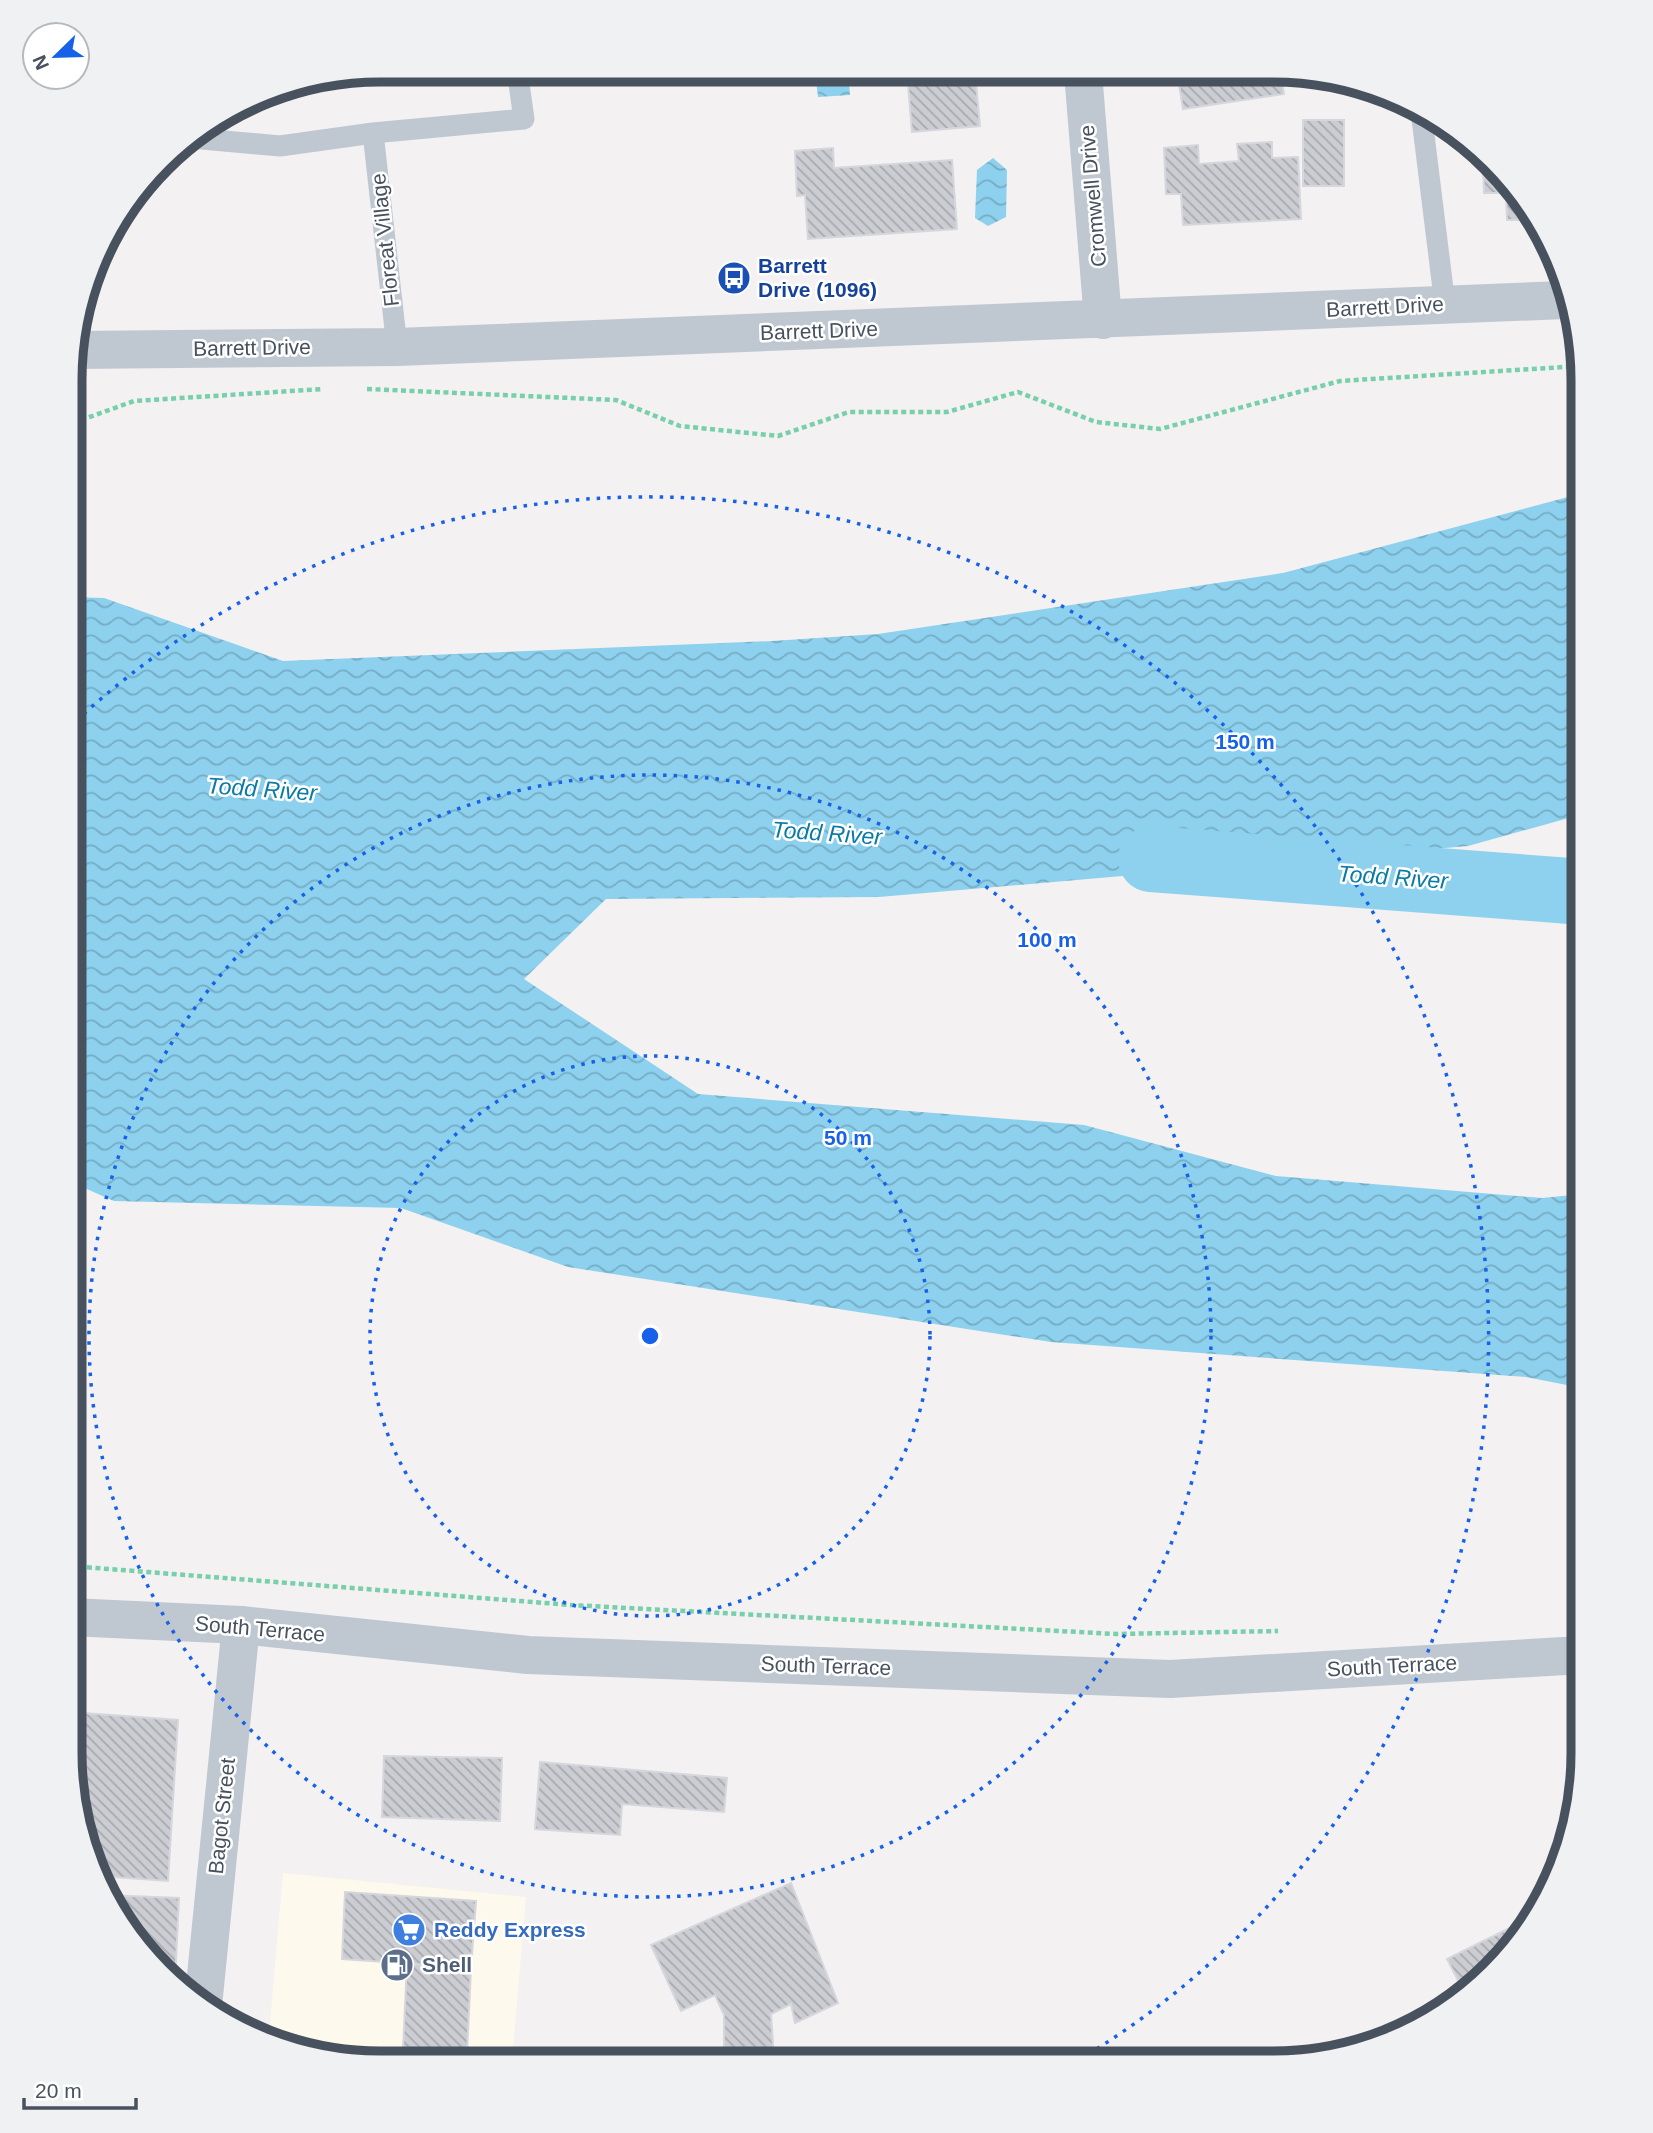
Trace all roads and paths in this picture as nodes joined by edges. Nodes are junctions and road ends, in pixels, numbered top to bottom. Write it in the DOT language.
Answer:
graph roads {
  1 [pos="519,82"];
  2 [pos="1084,82"];
  3 [pos="1422,122"];
  4 [pos="373,132"];
  5 [pos="205,139"];
  6 [pos="1560,300"];
  7 [pos="1445,305"];
  8 [pos="1103,320"];
  9 [pos="397,346"];
  10 [pos="84,350"];
  11 [pos="1570,367"];
  12 [pos="358,388"];
  13 [pos="332,389"];
  14 [pos="82,420"];
  15 [pos="82,1567"];
  16 [pos="82,1618"];
  17 [pos="241,1625"];
  18 [pos="1279,1631"];
  19 [pos="1571,1656"];
  20 [pos="204,1993"];
  1 -- 4 [label="lane"];
  2 -- 8 [label="street, Cromwell Drive"];
  3 -- 7 [label="lane"];
  4 -- 5 [label="lane"];
  4 -- 9 [label="lane, Floreat Village"];
  6 -- 7 [label="street, Barrett Drive"];
  7 -- 8 [label="street, Barrett Drive"];
  8 -- 9 [label="street, Barrett Drive"];
  9 -- 10 [label="street, Barrett Drive"];
  11 -- 12 [label="path"];
  13 -- 14 [label="path"];
  15 -- 18 [label="path"];
  16 -- 17 [label="street, South Terrace"];
  17 -- 19 [label="street, South Terrace"];
  17 -- 20 [label="street, Bagot Street"];
}
